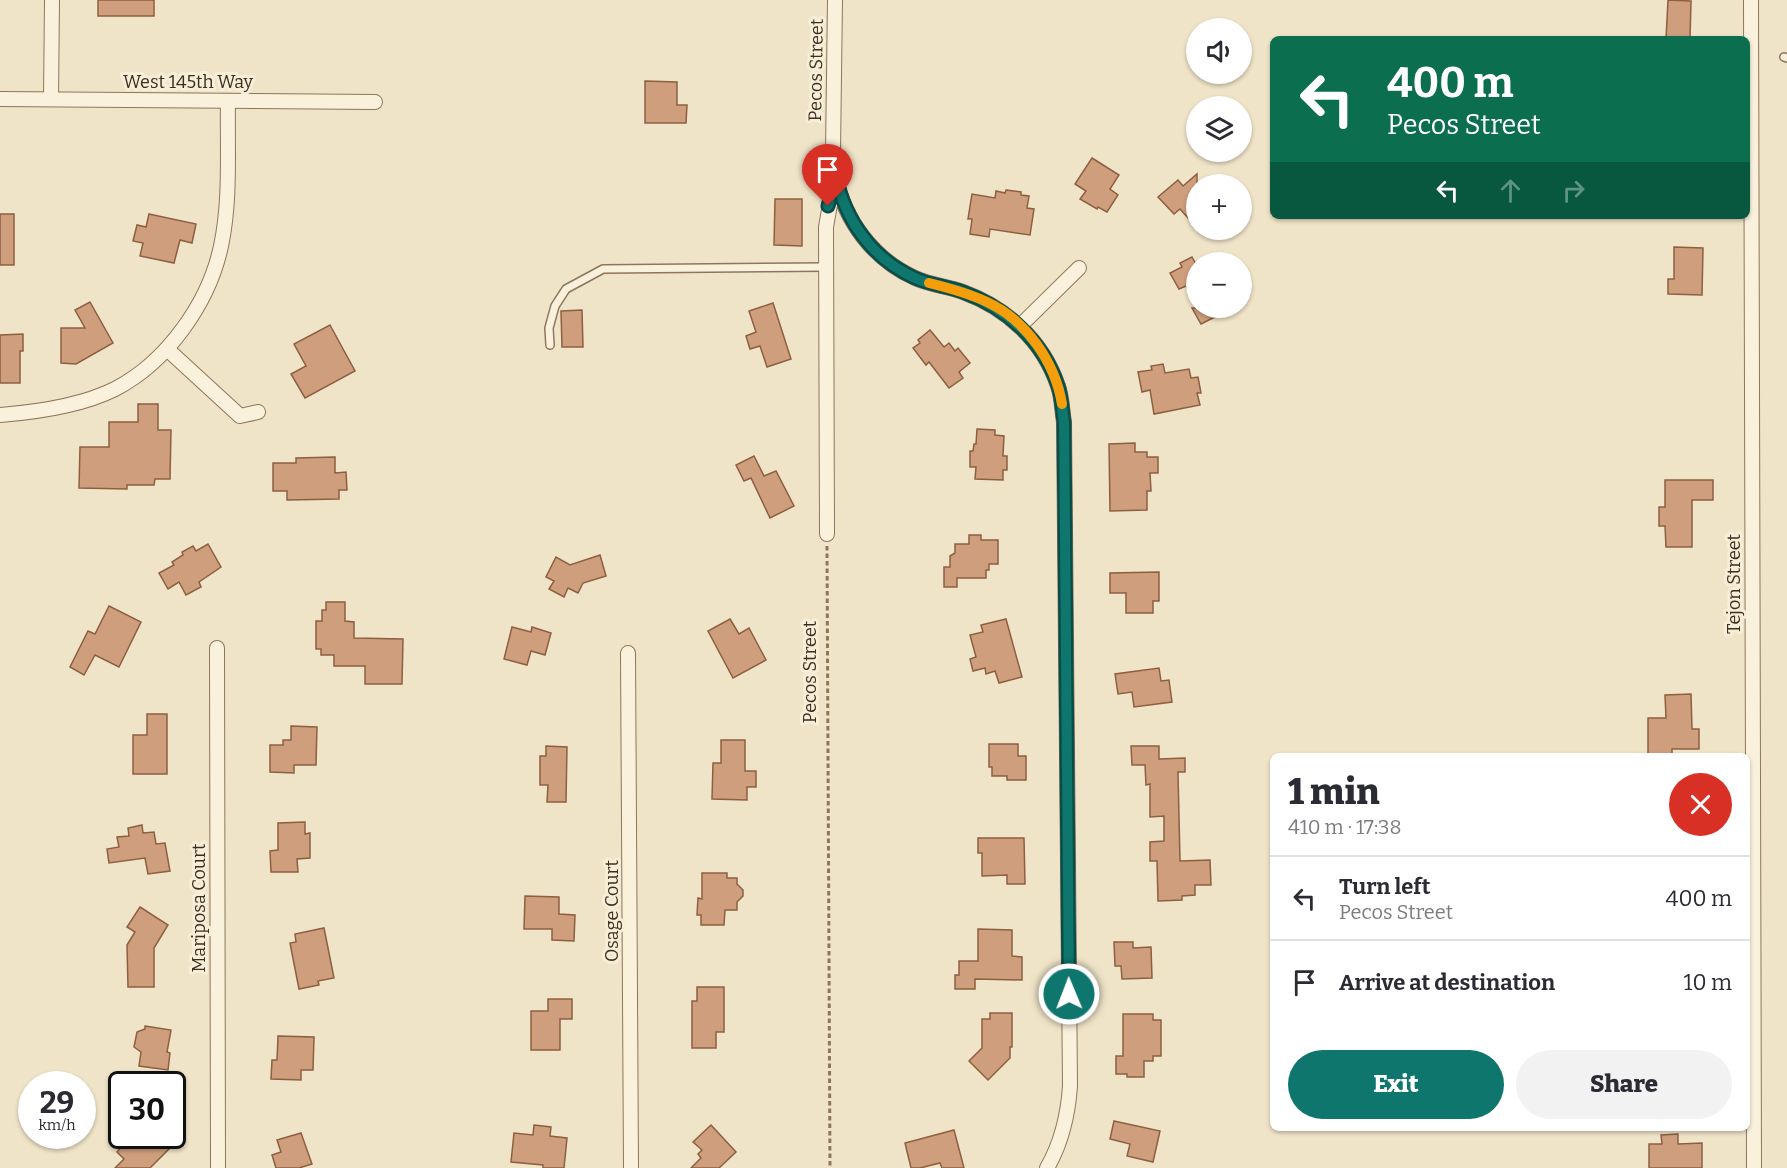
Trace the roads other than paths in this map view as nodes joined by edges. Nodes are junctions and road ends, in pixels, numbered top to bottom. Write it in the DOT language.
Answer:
graph roads {
  1 [pos="52,0"];
  2 [pos="835,0"];
  3 [pos="1751,0"];
  4 [pos="0,99"];
  5 [pos="51,99"];
  6 [pos="228,101"];
  7 [pos="375,102"];
  8 [pos="836,176"];
  9 [pos="826,267"];
  10 [pos="1079,268"];
  11 [pos="1020,326"];
  12 [pos="550,345"];
  13 [pos="167,349"];
  14 [pos="258,412"];
  15 [pos="0,415"];
  16 [pos="827,534"];
  17 [pos="217,648"];
  18 [pos="628,653"];
  19 [pos="218,1168"];
  20 [pos="631,1168"];
  21 [pos="1047,1168"];
  22 [pos="1754,1168"];
  1 -- 5 [label="street"];
  2 -- 8 [label="street, Pecos Street"];
  3 -- 22 [label="street, Tejon Street"];
  4 -- 5 [label="street, West 145th Way"];
  5 -- 6 [label="street, West 145th Way"];
  6 -- 7 [label="street, West 145th Way"];
  6 -- 13 [label="street"];
  8 -- 9 [label="street, Pecos Street"];
  8 -- 11 [label="street, Pecos Street"];
  9 -- 12 [label="lane"];
  9 -- 16 [label="street, Pecos Street"];
  10 -- 11 [label="street"];
  11 -- 21 [label="street, Pecos Street"];
  13 -- 14 [label="street"];
  13 -- 15 [label="street"];
  17 -- 19 [label="street, Mariposa Court"];
  18 -- 20 [label="street, Osage Court"];
}
